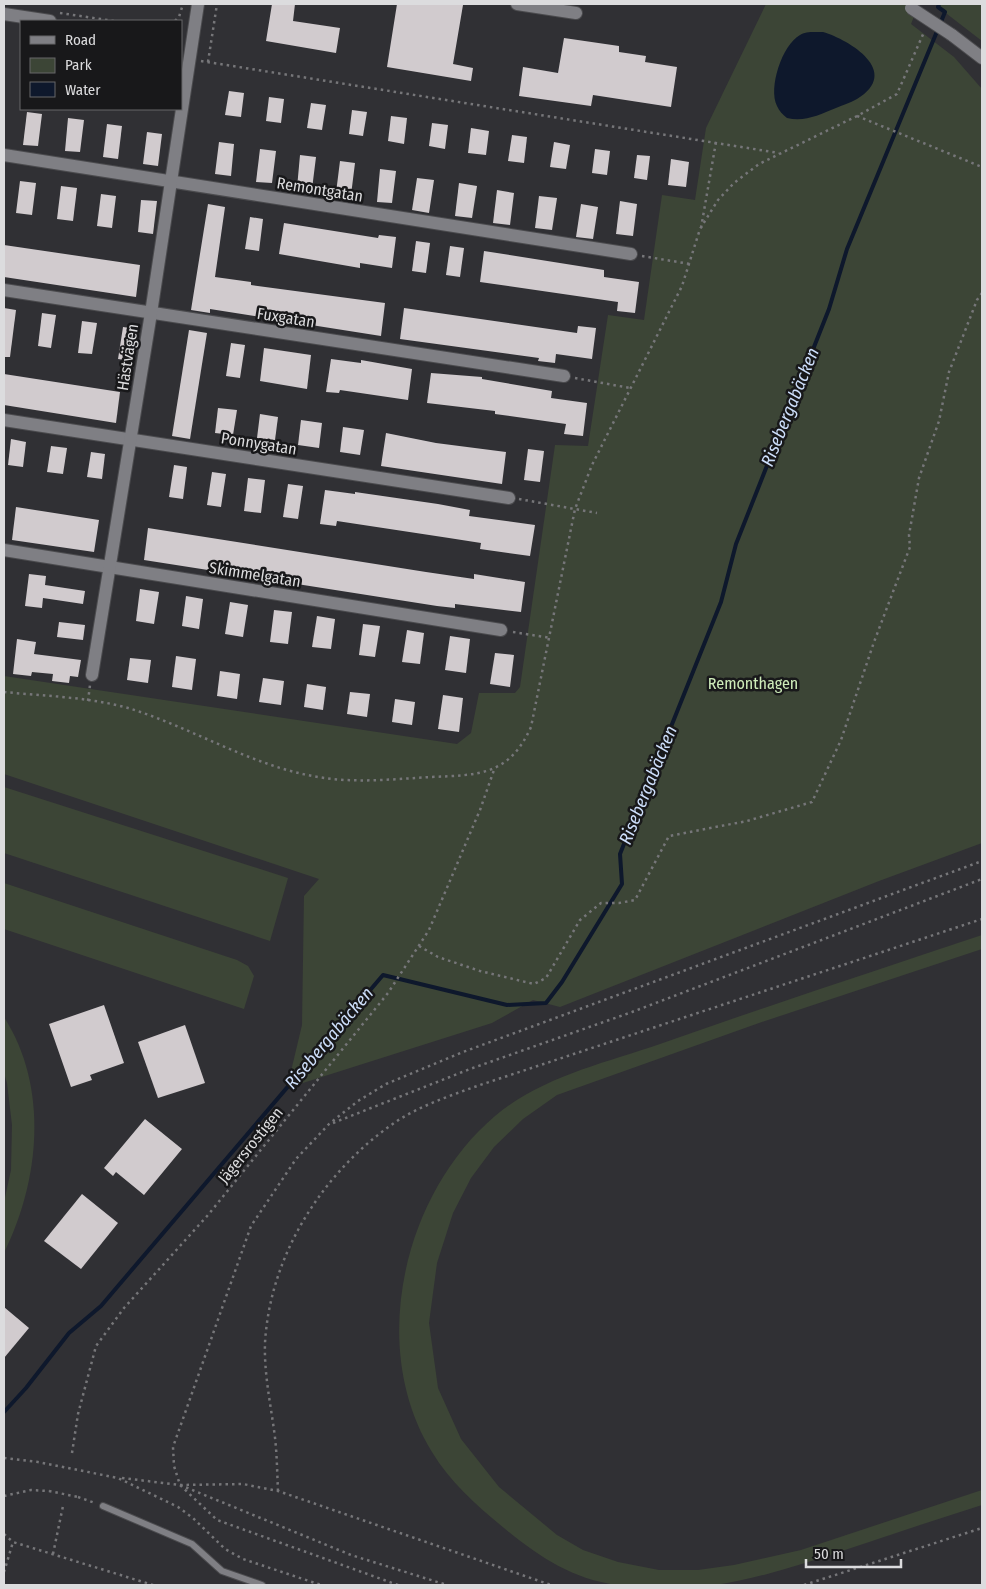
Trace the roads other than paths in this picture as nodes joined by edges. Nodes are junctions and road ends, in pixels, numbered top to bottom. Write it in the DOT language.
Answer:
graph roads {
  1 [pos="198,4"];
  2 [pos="517,4"];
  3 [pos="907,6"];
  4 [pos="4,14"];
  5 [pos="576,14"];
  6 [pos="43,20"];
  7 [pos="186,42"];
  8 [pos="982,58"];
  9 [pos="182,107"];
  10 [pos="182,110"];
  11 [pos="4,155"];
  12 [pos="171,183"];
  13 [pos="631,254"];
  14 [pos="4,290"];
  15 [pos="151,313"];
  16 [pos="564,376"];
  17 [pos="4,420"];
  18 [pos="130,440"];
  19 [pos="509,498"];
  20 [pos="4,550"];
  21 [pos="109,567"];
  22 [pos="501,630"];
  23 [pos="92,675"];
  24 [pos="103,1506"];
  25 [pos="262,1585"];
  1 -- 7 [label="street, Hästvägen"];
  2 -- 5 [label="street"];
  3 -- 8 [label="street, bridge"];
  4 -- 6 [label="street"];
  7 -- 9 [label="street, Hästvägen"];
  10 -- 12 [label="street, Hästvägen"];
  11 -- 12 [label="street, Remontgatan"];
  12 -- 13 [label="street, Remontgatan"];
  12 -- 15 [label="street, Hästvägen"];
  14 -- 15 [label="street, Fuxgatan"];
  15 -- 16 [label="street, Fuxgatan"];
  15 -- 18 [label="street, Hästvägen"];
  17 -- 18 [label="street, Ponnygatan"];
  18 -- 19 [label="street, Ponnygatan"];
  18 -- 21 [label="street, Hästvägen"];
  20 -- 21 [label="street, Skimmelgatan"];
  21 -- 22 [label="street, Skimmelgatan"];
  21 -- 23 [label="street, Hästvägen"];
  24 -- 25 [label="lane"];
}
